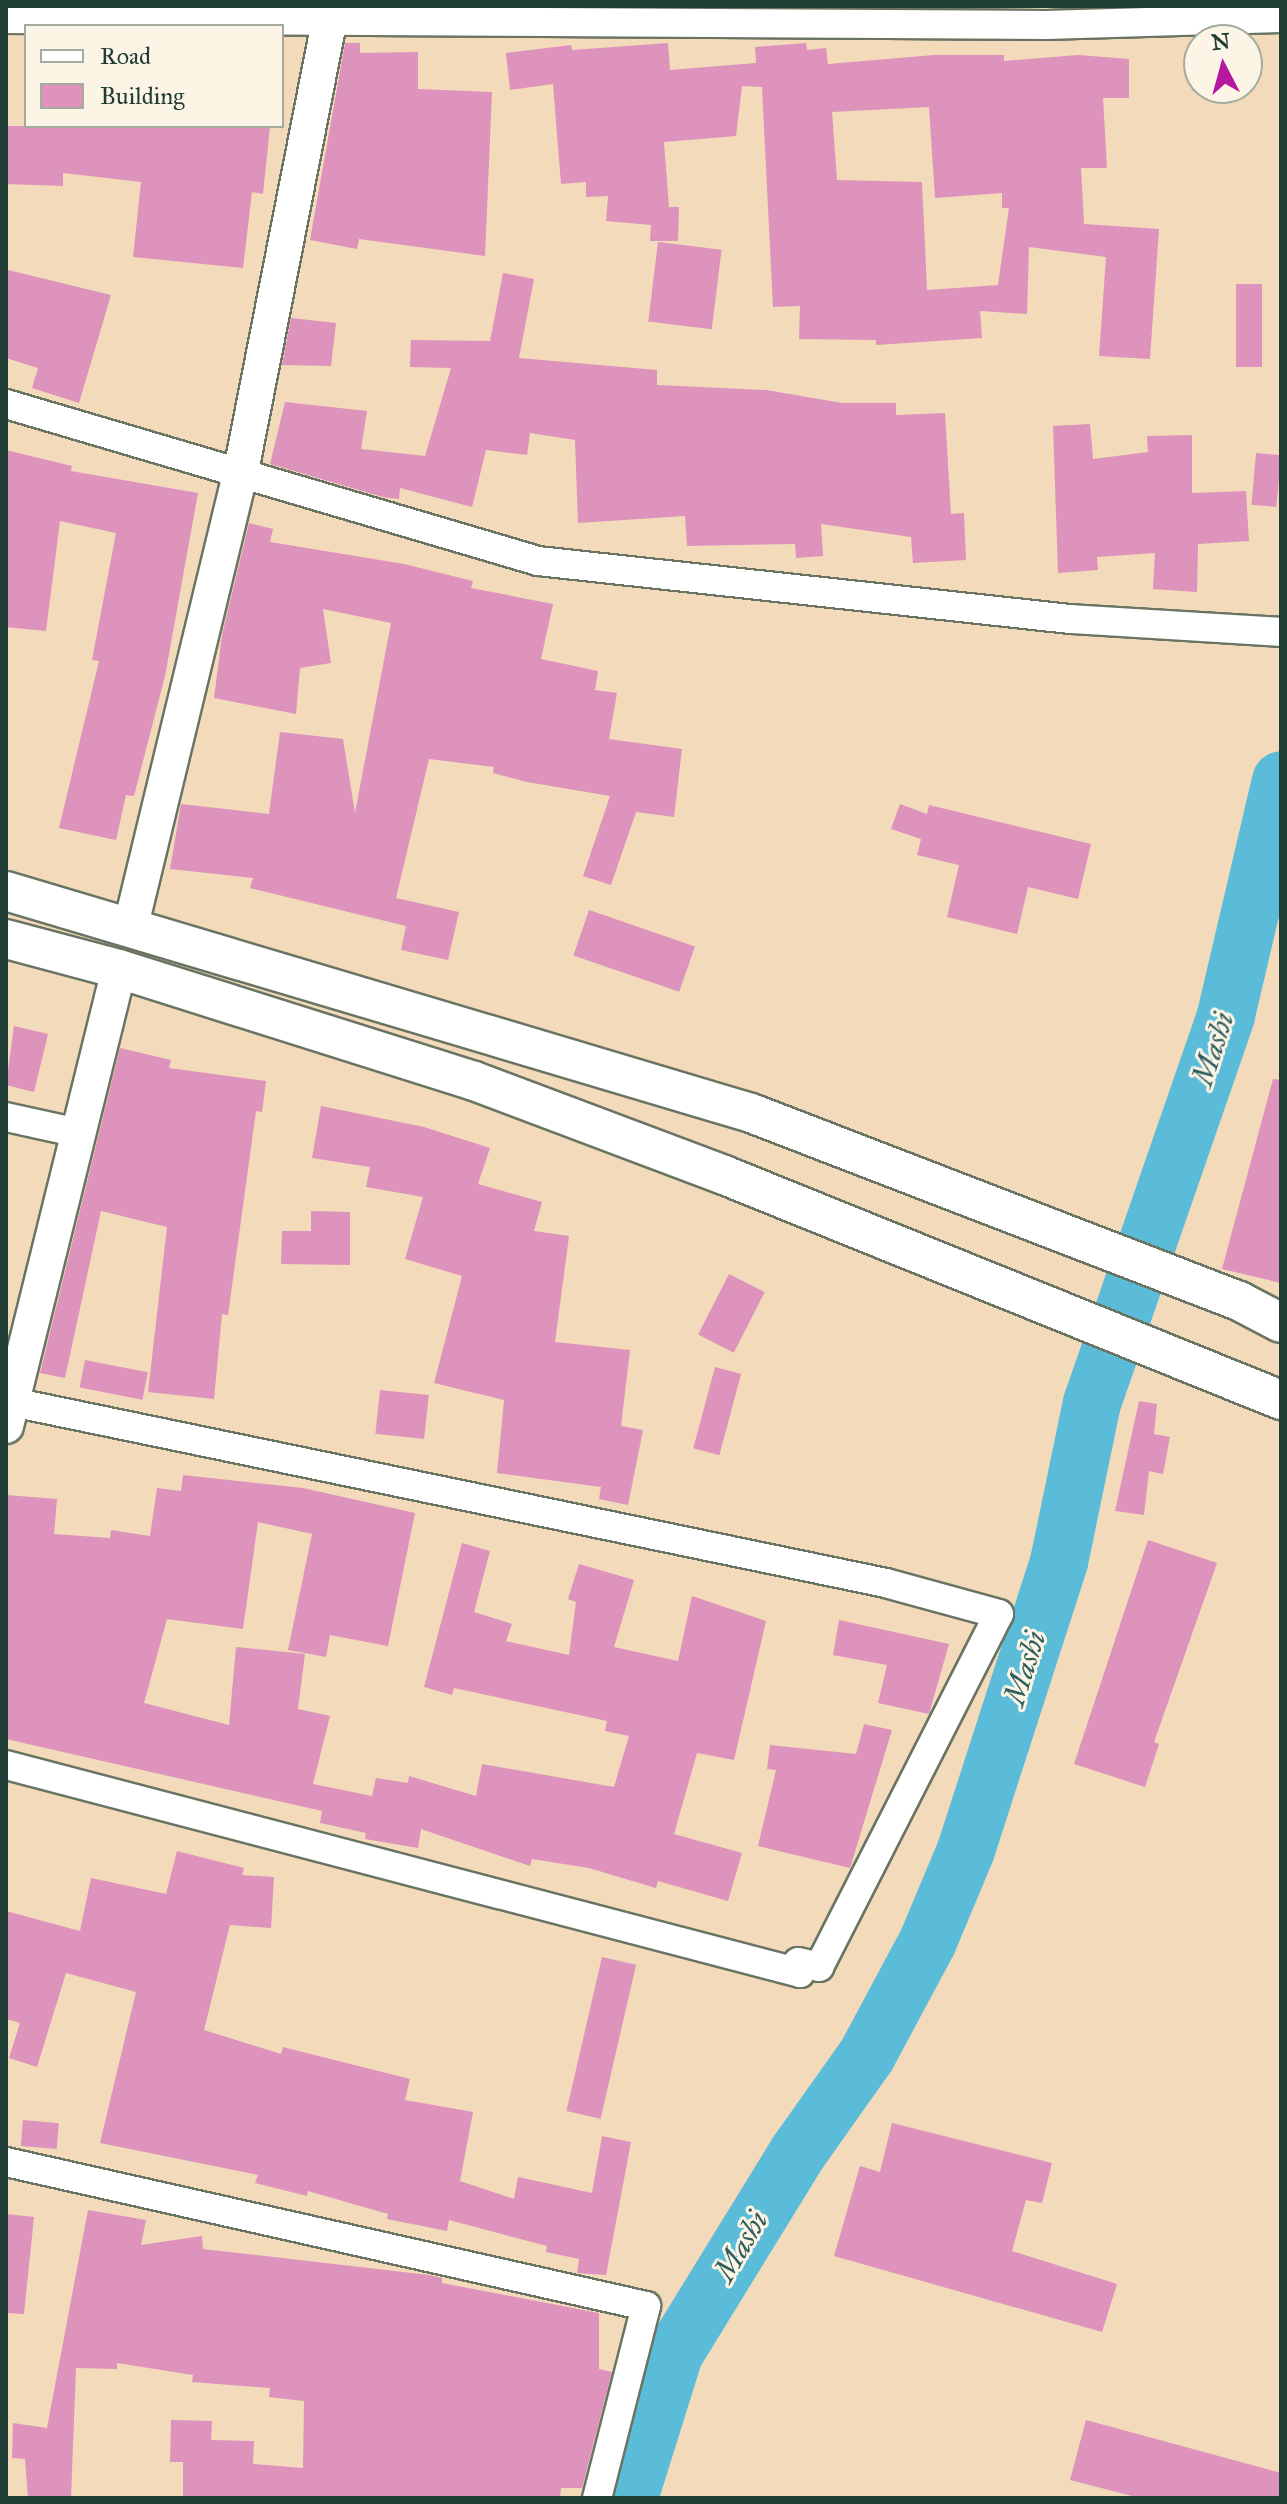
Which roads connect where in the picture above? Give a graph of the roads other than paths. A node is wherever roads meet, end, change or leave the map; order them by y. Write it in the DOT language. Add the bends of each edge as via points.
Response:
graph roads {
  1 [pos="331,15"];
  2 [pos="1281,18"];
  3 [pos="6,19"];
  4 [pos="6,404"];
  5 [pos="240,476"];
  6 [pos="1281,632"];
  7 [pos="6,891"];
  8 [pos="131,925"];
  9 [pos="6,939"];
  10 [pos="119,969"];
  11 [pos="6,1117"];
  12 [pos="79,1133"];
  13 [pos="1281,1323"];
  14 [pos="1281,1400"];
  15 [pos="9,1414"];
  16 [pos="6,1765"];
  17 [pos="6,2162"];
  18 [pos="597,2498"];
  1 -- 2 [label="street" via="1046,25"];
  1 -- 3 [label="street"];
  1 -- 5 [label="street"];
  4 -- 5 [label="street"];
  5 -- 6 [label="street" via="538,561 1070,619"];
  5 -- 8 [label="street"];
  7 -- 8 [label="main road"];
  8 -- 13 [label="main road" via="751,1113 1239,1301"];
  9 -- 10 [label="main road"];
  10 -- 12 [label="street"];
  10 -- 14 [label="main road" via="474,1081 724,1175"];
  11 -- 12 [label="street"];
  12 -- 15 [label="street"];
  15 -- 16 [label="street" via="886,1583 999,1614 819,1967 798,1962 800,1973"];
  17 -- 18 [label="street" via="646,2306"];
}
